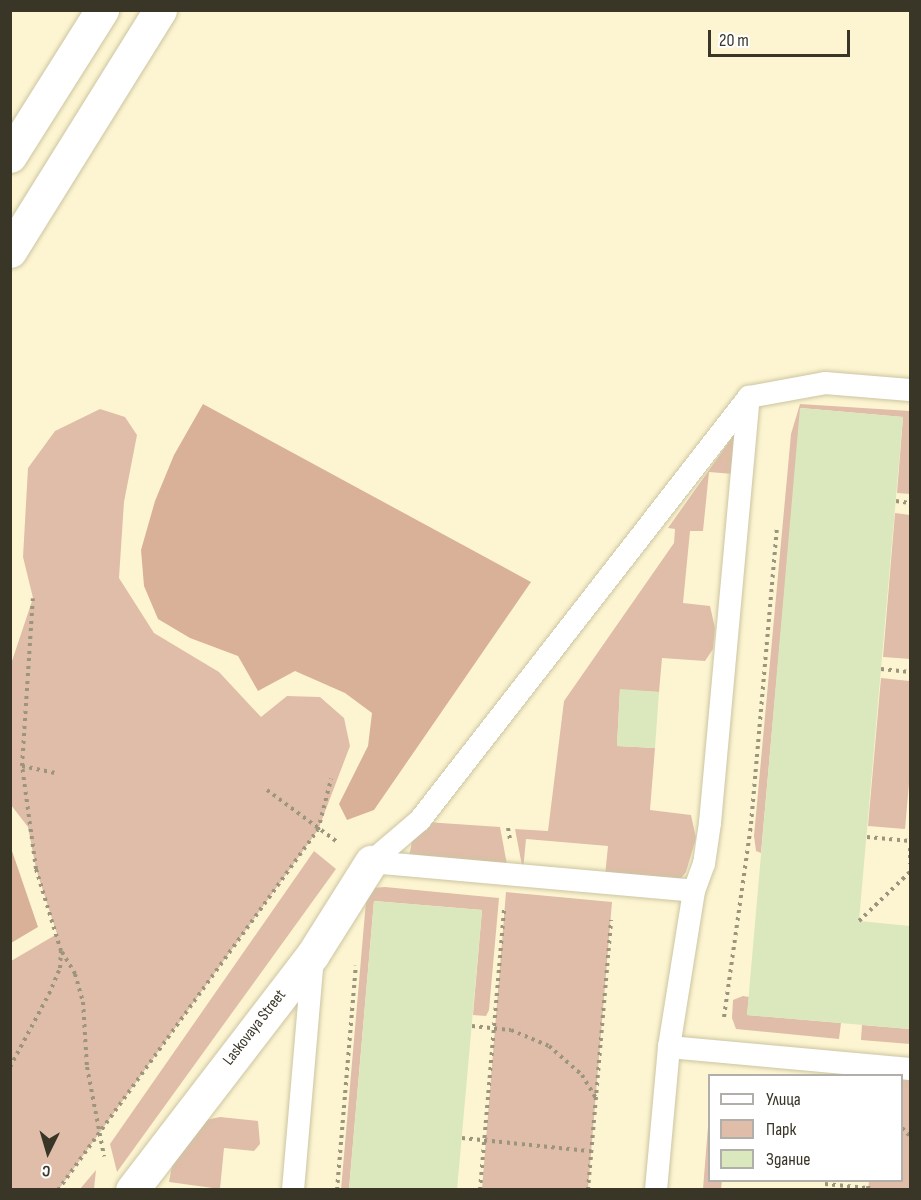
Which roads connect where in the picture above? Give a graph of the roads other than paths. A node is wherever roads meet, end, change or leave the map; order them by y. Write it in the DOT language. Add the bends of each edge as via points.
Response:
graph roads {
  1 [pos="102,10"];
  2 [pos="160,10"];
  3 [pos="10,156"];
  4 [pos="10,250"];
  5 [pos="910,390"];
  6 [pos="749,397"];
  7 [pos="371,862"];
  8 [pos="694,891"];
  9 [pos="313,954"];
  10 [pos="669,1047"];
  11 [pos="910,1069"];
  12 [pos="132,1190"];
  13 [pos="293,1190"];
  14 [pos="656,1190"];
  1 -- 3 [label="main road"];
  2 -- 4 [label="main road"];
  5 -- 6 [label="lane" via="825,383"];
  6 -- 7 [label="lane" via="420,820"];
  6 -- 8 [label="lane" via="710,824 704,864"];
  7 -- 8 [label="lane"];
  7 -- 9 [label="main road, Laskovaya Street"];
  8 -- 10 [label="lane"];
  9 -- 12 [label="main road, Laskovaya Street"];
  9 -- 13 [label="lane"];
  10 -- 11 [label="lane"];
  10 -- 14 [label="lane"];
}
